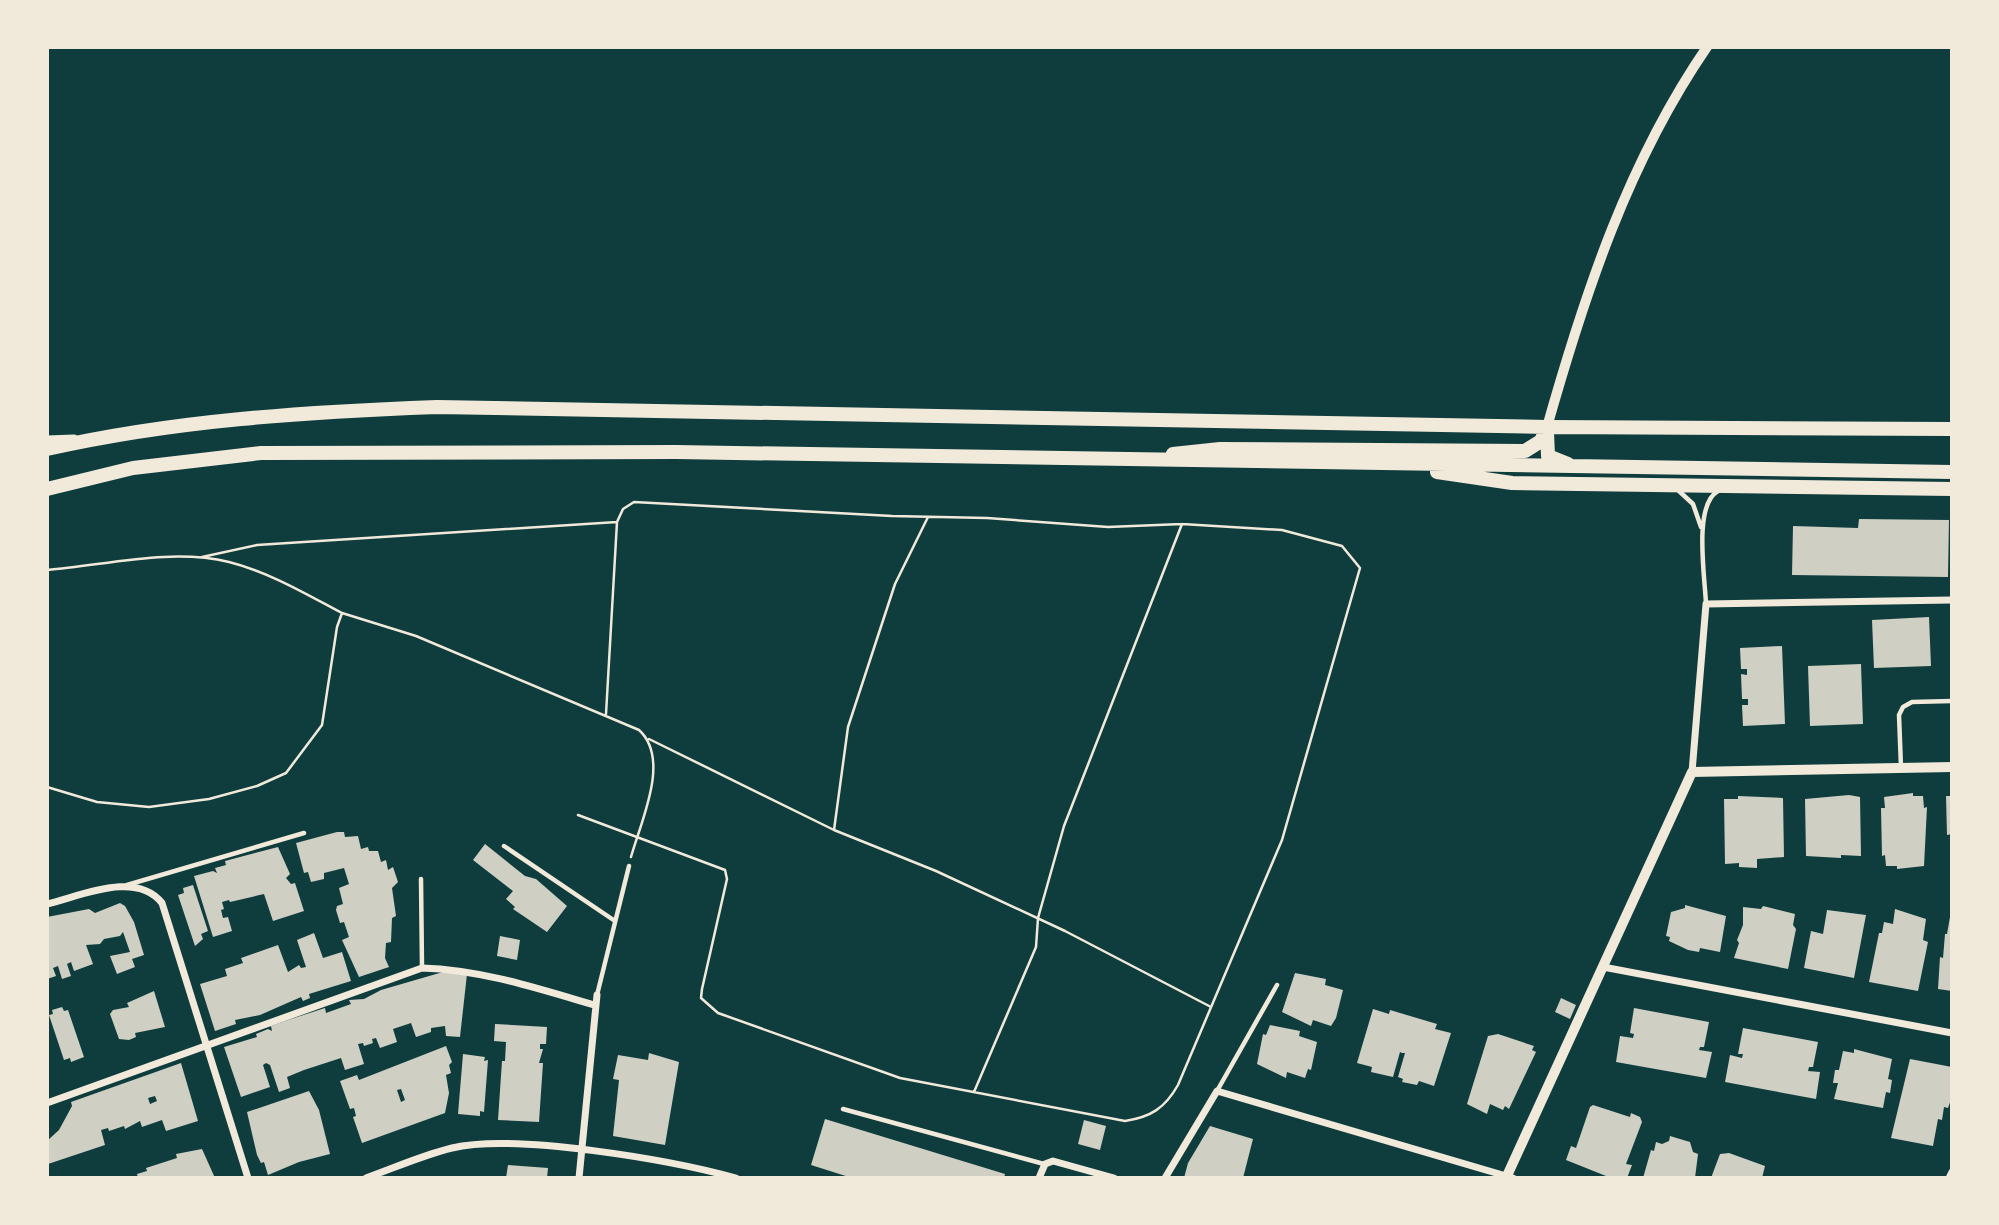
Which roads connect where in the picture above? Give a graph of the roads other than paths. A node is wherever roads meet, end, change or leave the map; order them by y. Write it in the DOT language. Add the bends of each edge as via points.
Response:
graph roads {
  1 [pos="1707,47"];
  2 [pos="1547,427"];
  3 [pos="1952,429"];
  4 [pos="113,434"];
  5 [pos="47,439"];
  6 [pos="47,449"];
  7 [pos="1144,460"];
  8 [pos="1408,465"];
  9 [pos="1581,467"];
  10 [pos="1952,472"];
  11 [pos="1669,487"];
  12 [pos="1739,488"];
  13 [pos="47,489"];
  14 [pos="1952,489"];
  15 [pos="1703,533"];
  16 [pos="1952,600"];
  17 [pos="1706,604"];
  18 [pos="1952,701"];
  19 [pos="1952,767"];
  20 [pos="1900,768"];
  21 [pos="1692,772"];
  22 [pos="304,833"];
  23 [pos="504,846"];
  24 [pos="629,866"];
  25 [pos="421,880"];
  26 [pos="126,886"];
  27 [pos="47,904"];
  28 [pos="615,921"];
  29 [pos="1603,967"];
  30 [pos="422,968"];
  31 [pos="1277,985"];
  32 [pos="597,995"];
  33 [pos="594,1005"];
  34 [pos="1952,1033"];
  35 [pos="208,1045"];
  36 [pos="1217,1091"];
  37 [pos="47,1103"];
  38 [pos="843,1109"];
  39 [pos="580,1150"];
  40 [pos="1045,1164"];
  41 [pos="1952,1172"];
  42 [pos="1509,1177"];
  43 [pos="248,1178"];
  44 [pos="366,1178"];
  45 [pos="579,1178"];
  46 [pos="736,1178"];
  47 [pos="1039,1178"];
  48 [pos="1114,1178"];
  49 [pos="1165,1178"];
  50 [pos="1949,1178"];
  1 -- 2 [label="street" via="1674,96 1624,197 1575,329"];
  2 -- 3 [label="highway"];
  2 -- 4 [label="highway" via="437,407 301,412"];
  2 -- 7 [label="highway" via="1541,442 1525,451 1220,449"];
  2 -- 9 [label="highway" via="1548,456"];
  4 -- 5 [label="street"];
  4 -- 6 [label="highway"];
  7 -- 8 [label="highway"];
  7 -- 13 [label="highway" via="676,452 261,453 134,468"];
  8 -- 9 [label="highway"];
  8 -- 11 [label="highway" via="1499,482"];
  9 -- 10 [label="highway"];
  11 -- 12 [label="highway"];
  11 -- 15 [label="lane" via="1693,504"];
  12 -- 14 [label="highway"];
  12 -- 15 [label="lane" via="1709,497 1703,511"];
  15 -- 17 [label="lane"];
  16 -- 17 [label="street"];
  17 -- 21 [label="street"];
  18 -- 20 [label="lane" via="1912,702 1903,707 1899,715"];
  19 -- 20 [label="street"];
  20 -- 21 [label="street"];
  21 -- 29 [label="street"];
  22 -- 26 [label="lane"];
  23 -- 28 [label="lane"];
  24 -- 28 [label="lane"];
  25 -- 30 [label="lane"];
  26 -- 27 [label="street"];
  26 -- 35 [label="street" via="145,889 162,903"];
  28 -- 32 [label="lane"];
  29 -- 34 [label="street"];
  29 -- 42 [label="street"];
  30 -- 33 [label="street" via="505,978"];
  30 -- 35 [label="street"];
  31 -- 36 [label="lane"];
  32 -- 33 [label="street"];
  33 -- 39 [label="street"];
  35 -- 37 [label="street"];
  35 -- 43 [label="street"];
  36 -- 42 [label="street"];
  36 -- 49 [label="street"];
  38 -- 40 [label="lane"];
  39 -- 44 [label="street" via="487,1144 452,1148"];
  39 -- 45 [label="street"];
  39 -- 46 [label="street"];
  40 -- 47 [label="street"];
  40 -- 48 [label="street" via="1053,1161"];
  41 -- 50 [label="street"];
}
